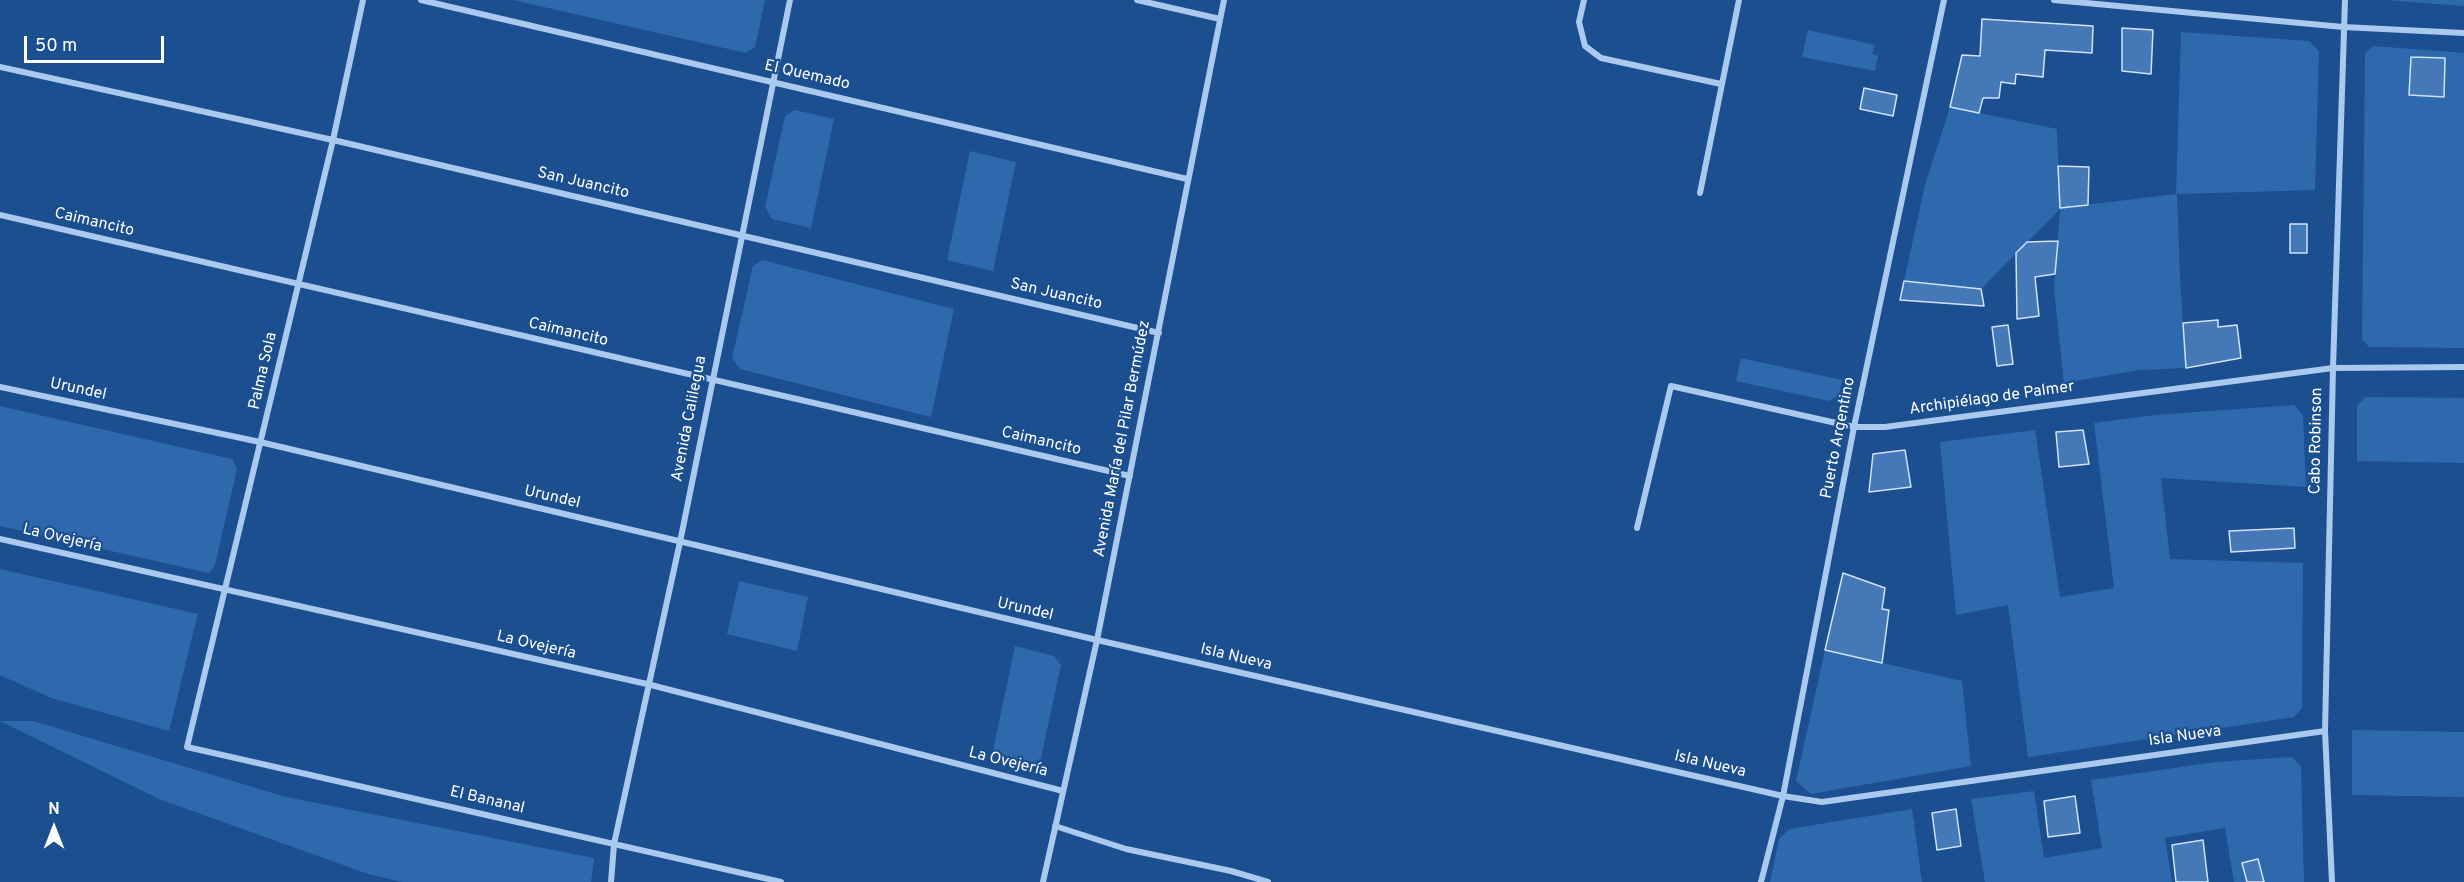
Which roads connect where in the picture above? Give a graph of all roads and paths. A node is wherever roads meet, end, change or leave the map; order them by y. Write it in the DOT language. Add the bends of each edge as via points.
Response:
graph roads {
  1 [pos="363,0"];
  2 [pos="421,0"];
  3 [pos="790,0"];
  4 [pos="1137,0"];
  5 [pos="1224,0"];
  6 [pos="1584,0"];
  7 [pos="1739,0"];
  8 [pos="1944,0"];
  9 [pos="2054,0"];
  10 [pos="2345,0"];
  11 [pos="1220,20"];
  12 [pos="2343,27"];
  13 [pos="2464,33"];
  14 [pos="0,67"];
  15 [pos="773,82"];
  16 [pos="1721,84"];
  17 [pos="333,140"];
  18 [pos="1187,179"];
  19 [pos="1700,193"];
  20 [pos="0,215"];
  21 [pos="742,235"];
  22 [pos="298,284"];
  23 [pos="1159,333"];
  24 [pos="2464,367"];
  25 [pos="2332,368"];
  26 [pos="711,380"];
  27 [pos="0,387"];
  28 [pos="1854,427"];
  29 [pos="261,442"];
  30 [pos="1130,476"];
  31 [pos="1637,528"];
  32 [pos="0,539"];
  33 [pos="680,542"];
  34 [pos="225,590"];
  35 [pos="1097,640"];
  36 [pos="647,684"];
  37 [pos="2325,732"];
  38 [pos="187,747"];
  39 [pos="1063,791"];
  40 [pos="1784,796"];
  41 [pos="1055,826"];
  42 [pos="614,844"];
  43 [pos="611,882"];
  44 [pos="781,882"];
  45 [pos="1043,882"];
  46 [pos="1268,882"];
  47 [pos="1761,882"];
  48 [pos="2332,882"];
  1 -- 17 [label="street, Palma Sola"];
  2 -- 15 [label="street, El Quemado"];
  3 -- 15 [label="street, Avenida Calilegua"];
  4 -- 11 [label="street"];
  5 -- 11 [label="street, Avenida María del Pilar Bermúdez"];
  6 -- 16 [label="street" via="1579,22 1585,46 1601,58"];
  7 -- 16 [label="street"];
  8 -- 28 [label="street, Puerto Argentino"];
  9 -- 12 [label="street"];
  10 -- 12 [label="street, Cabo Robinson"];
  11 -- 18 [label="street, Avenida María del Pilar Bermúdez"];
  12 -- 13 [label="street"];
  12 -- 25 [label="street, Cabo Robinson"];
  14 -- 17 [label="street, San Juancito"];
  15 -- 18 [label="street, El Quemado"];
  15 -- 21 [label="street, Avenida Calilegua"];
  16 -- 19 [label="street"];
  17 -- 21 [label="street, San Juancito"];
  17 -- 22 [label="street, Palma Sola"];
  18 -- 23 [label="street, Avenida María del Pilar Bermúdez"];
  20 -- 22 [label="street, Caimancito"];
  21 -- 23 [label="street, San Juancito"];
  21 -- 26 [label="street, Avenida Calilegua"];
  22 -- 26 [label="street, Caimancito"];
  22 -- 29 [label="street, Palma Sola"];
  23 -- 30 [label="street, Avenida María del Pilar Bermúdez"];
  24 -- 25 [label="street, Archipiélago de Palmer"];
  25 -- 28 [label="street, Archipiélago de Palmer" via="1885,427"];
  25 -- 37 [label="street, Cabo Robinson"];
  26 -- 30 [label="street, Caimancito"];
  26 -- 33 [label="street, Avenida Calilegua"];
  27 -- 29 [label="street, Urundel"];
  28 -- 31 [label="street, Archipiélago de Palmer" via="1671,386"];
  28 -- 40 [label="street, Puerto Argentino"];
  29 -- 33 [label="street, Urundel"];
  29 -- 34 [label="street, Palma Sola"];
  30 -- 35 [label="street, Avenida María del Pilar Bermúdez"];
  32 -- 34 [label="street, La Ovejería"];
  33 -- 35 [label="street, Urundel"];
  33 -- 36 [label="street, Avenida Calilegua"];
  34 -- 36 [label="street, La Ovejería"];
  34 -- 38 [label="street, Palma Sola"];
  35 -- 39 [label="street, Avenida María del Pilar Bermúdez"];
  35 -- 40 [label="street, Isla Nueva"];
  36 -- 39 [label="street, La Ovejería"];
  36 -- 42 [label="street, Avenida Calilegua"];
  37 -- 40 [label="street, Isla Nueva" via="1822,802"];
  37 -- 48 [label="street, Cabo Robinson"];
  38 -- 42 [label="street, El Bananal"];
  39 -- 41 [label="street, Avenida María del Pilar Bermúdez"];
  40 -- 47 [label="street, Puerto Argentino"];
  41 -- 45 [label="street, Avenida María del Pilar Bermúdez"];
  41 -- 46 [label="street" via="1126,849"];
  42 -- 43 [label="street, Avenida Calilegua"];
  42 -- 44 [label="street, El Bananal"];
}
